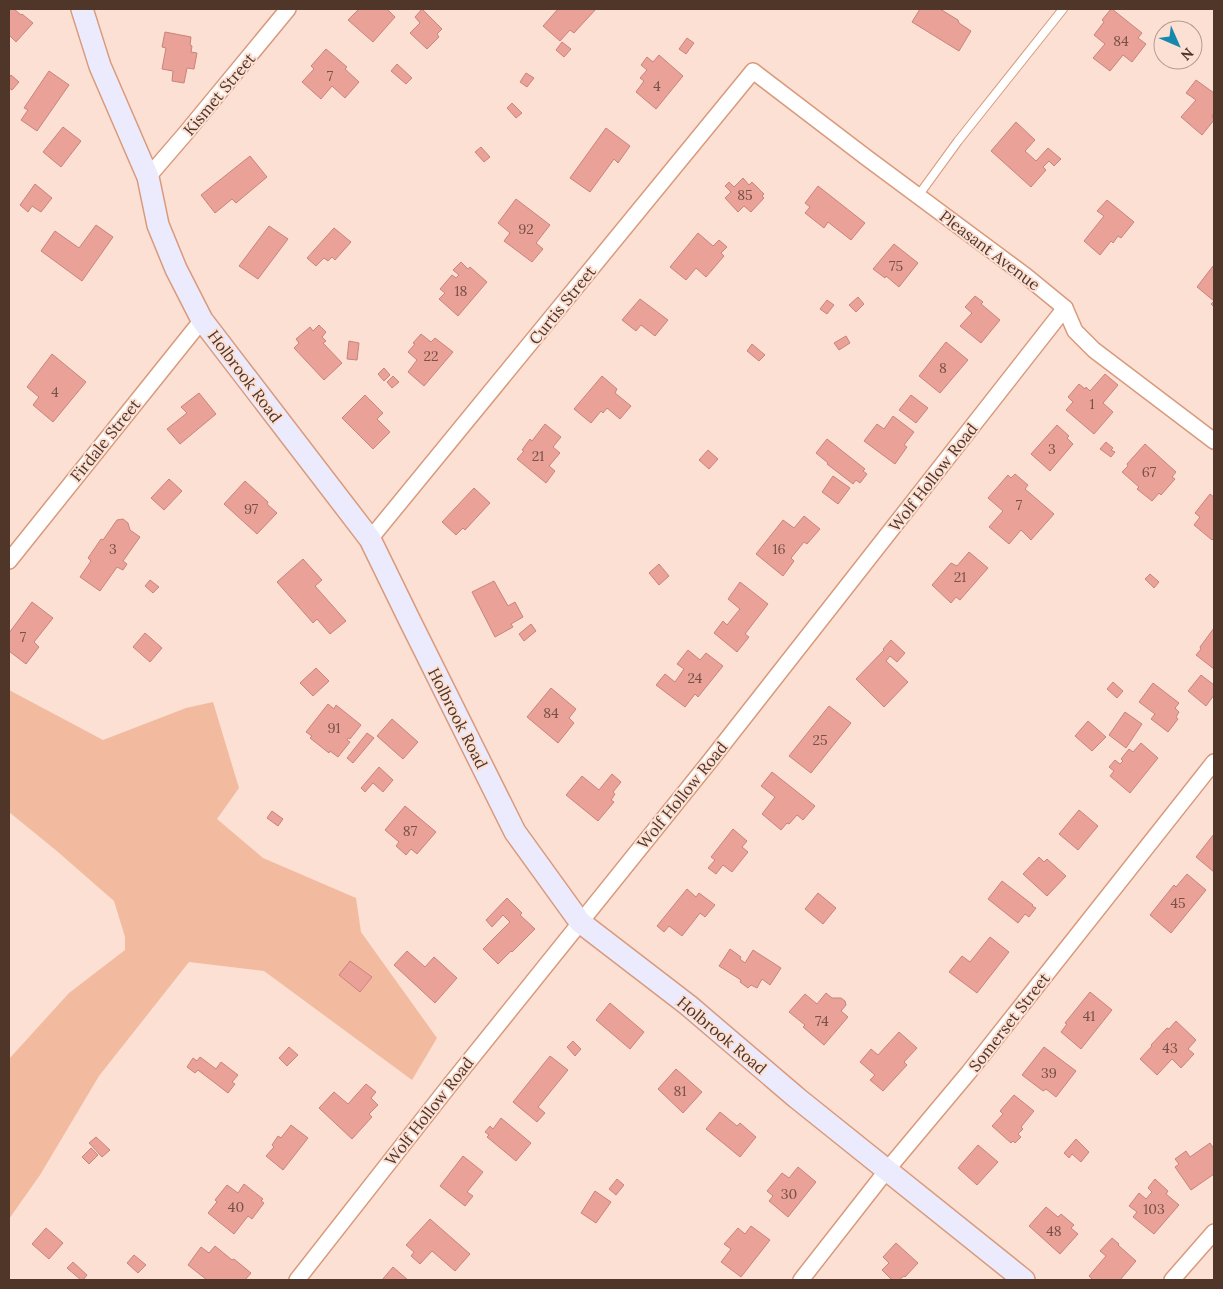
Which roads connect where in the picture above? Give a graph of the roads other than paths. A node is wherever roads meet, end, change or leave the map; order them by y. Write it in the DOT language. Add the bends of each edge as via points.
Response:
graph roads {
  1 [pos="82,9"];
  2 [pos="288,9"];
  3 [pos="1063,9"];
  4 [pos="753,71"];
  5 [pos="148,177"];
  6 [pos="918,196"];
  7 [pos="1065,308"];
  8 [pos="202,320"];
  9 [pos="1214,441"];
  10 [pos="370,539"];
  11 [pos="9,561"];
  12 [pos="1214,762"];
  13 [pos="580,922"];
  14 [pos="887,1170"];
  15 [pos="1214,1232"];
  16 [pos="297,1280"];
  17 [pos="801,1280"];
  18 [pos="1024,1280"];
  19 [pos="1172,1280"];
  1 -- 5 [label="street, Holbrook Road" via="100,66"];
  2 -- 5 [label="street, Kismet Street"];
  3 -- 6 [label="lane"];
  4 -- 6 [label="street, Pleasant Avenue"];
  4 -- 10 [label="street, Curtis Street"];
  5 -- 8 [label="street, Holbrook Road" via="158,225"];
  6 -- 7 [label="street, Pleasant Avenue"];
  7 -- 9 [label="street, Pleasant Avenue" via="1075,331 1094,350"];
  7 -- 13 [label="street, Wolf Hollow Road"];
  8 -- 10 [label="street, Holbrook Road"];
  8 -- 11 [label="street, Firdale Street"];
  10 -- 13 [label="street, Holbrook Road" via="515,832"];
  12 -- 14 [label="street, Somerset Street" via="969,1072"];
  13 -- 14 [label="street, Holbrook Road" via="688,1005"];
  13 -- 16 [label="street, Wolf Hollow Road"];
  14 -- 17 [label="street, Somerset Street"];
  14 -- 18 [label="street, Holbrook Road"];
  15 -- 19 [label="street"];
}
